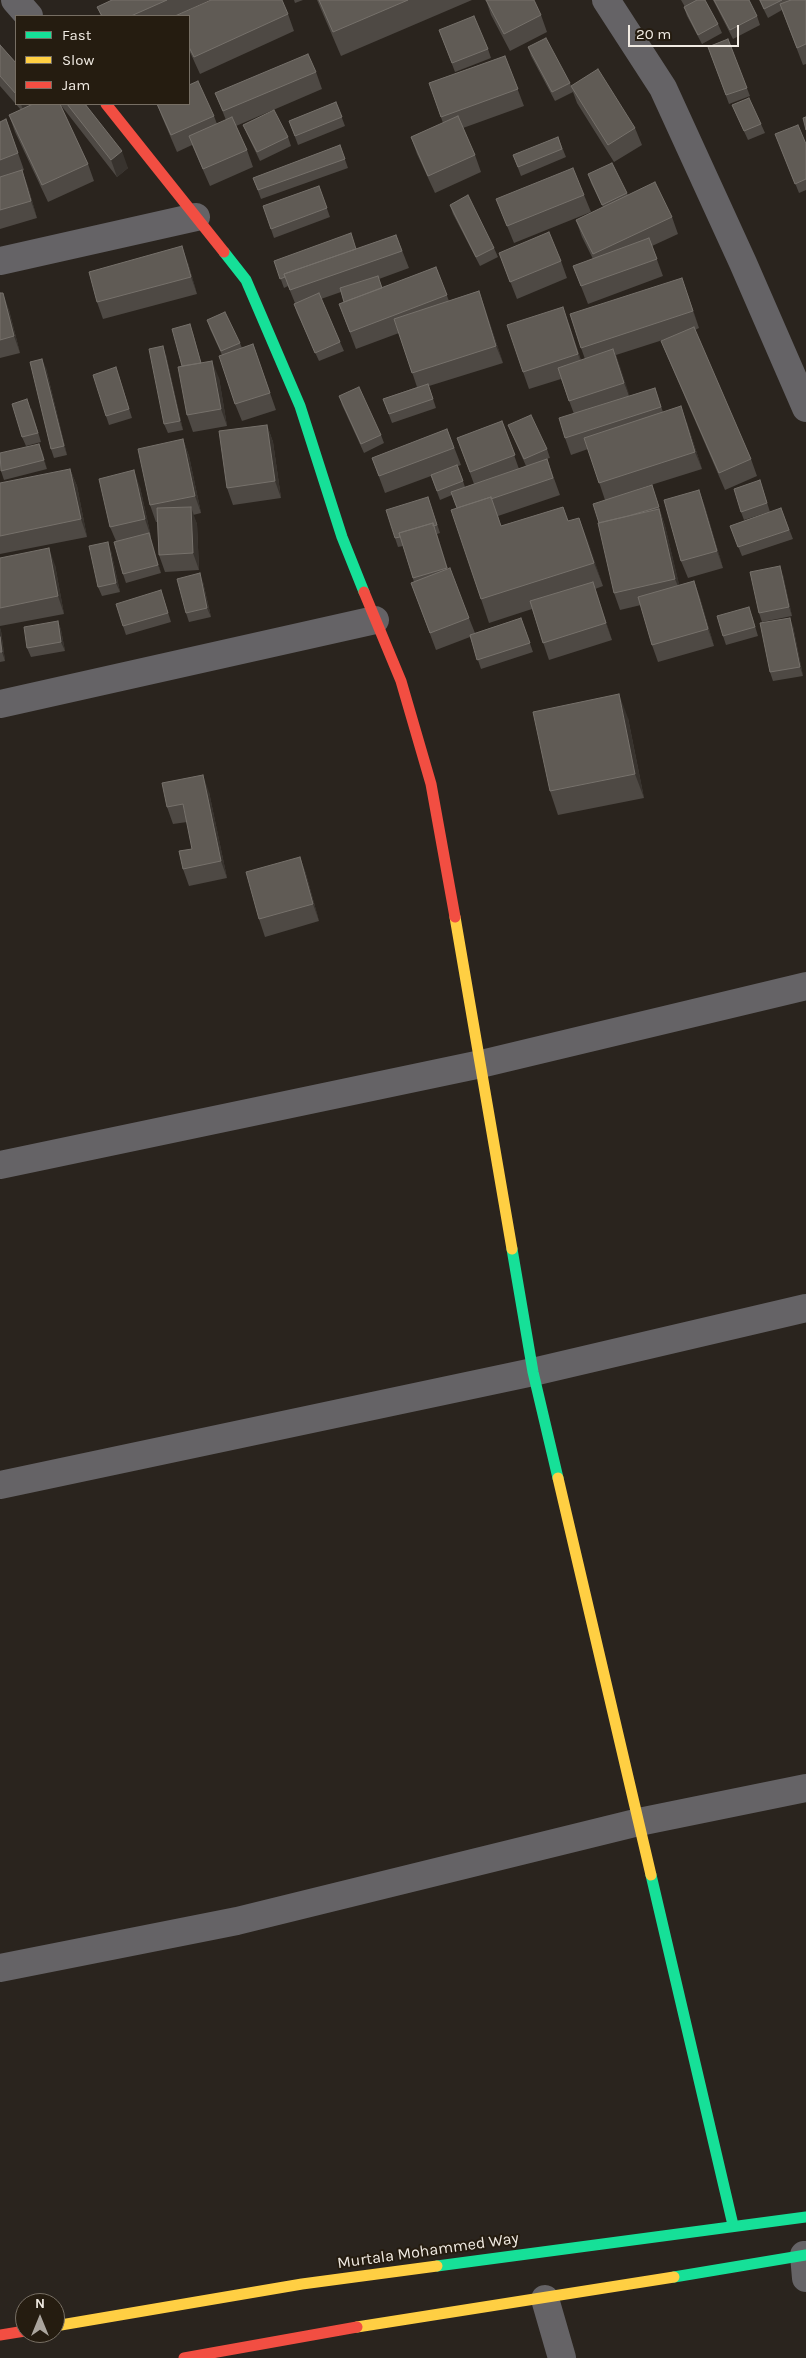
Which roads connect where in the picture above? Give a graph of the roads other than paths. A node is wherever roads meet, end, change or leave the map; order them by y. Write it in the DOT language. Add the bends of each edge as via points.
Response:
graph roads {
  1 [pos="15,0"];
  2 [pos="606,0"];
  3 [pos="28,15"];
  4 [pos="107,105"];
  5 [pos="196,217"];
  6 [pos="0,261"];
  7 [pos="806,408"];
  8 [pos="375,620"];
  9 [pos="0,704"];
  10 [pos="806,986"];
  11 [pos="481,1064"];
  12 [pos="0,1165"];
  13 [pos="806,1308"];
  14 [pos="533,1372"];
  15 [pos="0,1485"];
  16 [pos="806,1788"];
  17 [pos="639,1822"];
  18 [pos="0,1968"];
  19 [pos="806,2217"];
  20 [pos="732,2225"];
  21 [pos="805,2262"];
  22 [pos="545,2299"];
  23 [pos="65,2324"];
  24 [pos="15,2333"];
  25 [pos="0,2336"];
  26 [pos="184,2358"];
  27 [pos="562,2358"];
  1 -- 3 [label="street"];
  2 -- 7 [label="street" via="663,88"];
  4 -- 5 [label="street"];
  5 -- 6 [label="street"];
  5 -- 8 [label="street" via="246,280 300,406 342,536"];
  8 -- 9 [label="street"];
  8 -- 11 [label="street" via="401,681 431,784"];
  10 -- 11 [label="street"];
  11 -- 12 [label="street"];
  11 -- 14 [label="street"];
  13 -- 14 [label="street"];
  14 -- 15 [label="street"];
  14 -- 17 [label="street"];
  16 -- 17 [label="street"];
  17 -- 18 [label="street" via="238,1921"];
  17 -- 20 [label="street"];
  19 -- 20 [label="street, Murtala Mohammed Way"];
  20 -- 23 [label="street, Murtala Mohammed Way" via="302,2284"];
  21 -- 22 [label="street"];
  22 -- 26 [label="street" via="332,2331"];
  22 -- 27 [label="street"];
  24 -- 25 [label="street"];
}
